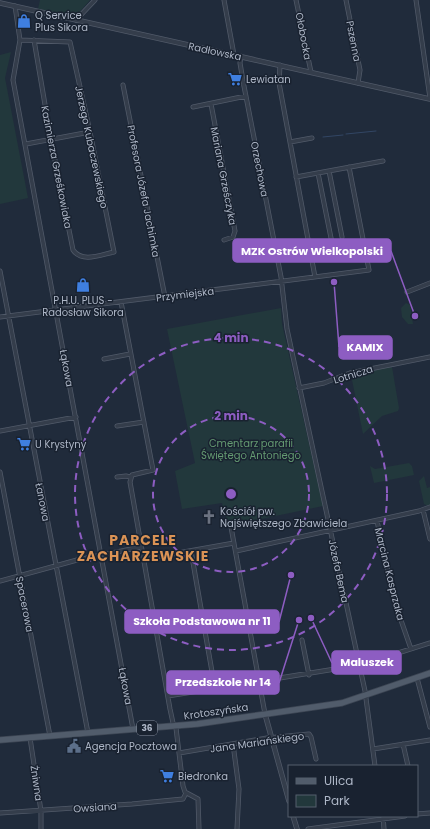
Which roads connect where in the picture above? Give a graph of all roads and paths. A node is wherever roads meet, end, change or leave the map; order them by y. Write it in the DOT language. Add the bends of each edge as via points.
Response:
graph roads {
  1 [pos="95,0"];
  2 [pos="224,0"];
  3 [pos="296,0"];
  4 [pos="346,0"];
  5 [pos="416,0"];
  6 [pos="0,3"];
  7 [pos="15,6"];
  8 [pos="76,20"];
  9 [pos="20,40"];
  10 [pos="34,40"];
  11 [pos="234,55"];
  12 [pos="241,56"];
  13 [pos="280,65"];
  14 [pos="310,72"];
  15 [pos="358,83"];
  16 [pos="123,85"];
  17 [pos="246,96"];
  18 [pos="430,99"];
  19 [pos="211,104"];
  20 [pos="193,107"];
  21 [pos="90,132"];
  22 [pos="312,138"];
  23 [pos="51,140"];
  24 [pos="290,142"];
  25 [pos="26,144"];
  26 [pos="383,162"];
  27 [pos="349,167"];
  28 [pos="329,171"];
  29 [pos="318,173"];
  30 [pos="296,178"];
  31 [pos="342,237"];
  32 [pos="224,240"];
  33 [pos="114,252"];
  34 [pos="334,253"];
  35 [pos="0,271"];
  36 [pos="315,277"];
  37 [pos="281,282"];
  38 [pos="430,283"];
  39 [pos="407,292"];
  40 [pos="165,297"];
  41 [pos="121,302"];
  42 [pos="57,310"];
  43 [pos="8,316"];
  44 [pos="0,317"];
  45 [pos="130,354"];
  46 [pos="430,357"];
  47 [pos="104,358"];
  48 [pos="300,388"];
  49 [pos="76,417"];
  50 [pos="144,422"];
  51 [pos="28,426"];
  52 [pos="118,426"];
  53 [pos="0,430"];
  54 [pos="0,472"];
  55 [pos="117,477"];
  56 [pos="130,477"];
  57 [pos="430,507"];
  58 [pos="423,510"];
  59 [pos="377,521"];
  60 [pos="231,526"];
  61 [pos="331,531"];
  62 [pos="430,539"];
  63 [pos="234,543"];
  64 [pos="141,547"];
  65 [pos="191,551"];
  66 [pos="236,551"];
  67 [pos="102,555"];
  68 [pos="144,559"];
  69 [pos="55,566"];
  70 [pos="19,577"];
  71 [pos="0,580"];
  72 [pos="302,640"];
  73 [pos="430,643"];
  74 [pos="411,649"];
  75 [pos="360,665"];
  76 [pos="430,673"];
  77 [pos="309,675"];
  78 [pos="417,678"];
  79 [pos="259,682"];
  80 [pos="215,689"];
  81 [pos="168,696"];
  82 [pos="366,696"];
  83 [pos="265,714"];
  84 [pos="175,726"];
  85 [pos="430,726"];
  86 [pos="133,729"];
  87 [pos="88,733"];
  88 [pos="50,736"];
  89 [pos="30,738"];
  90 [pos="272,739"];
  91 [pos="0,740"];
  92 [pos="430,740"];
  93 [pos="233,744"];
  94 [pos="403,744"];
  95 [pos="373,749"];
  96 [pos="179,753"];
  97 [pos="316,760"];
  98 [pos="375,765"];
  99 [pos="408,765"];
  100 [pos="186,792"];
  101 [pos="288,797"];
  102 [pos="41,811"];
  103 [pos="430,812"];
  104 [pos="0,813"];
  105 [pos="418,814"];
  106 [pos="293,817"];
  107 [pos="394,817"];
  108 [pos="383,818"];
  109 [pos="41,829"];
  110 [pos="199,829"];
  111 [pos="237,829"];
  112 [pos="297,829"];
  113 [pos="308,829"];
  114 [pos="384,829"];
  1 -- 8 [label="street"];
  2 -- 11 [label="street"];
  3 -- 14 [label="street, Ołobocka"];
  4 -- 15 [label="street, Pszenna" via="360,70"];
  5 -- 18 [label="street"];
  6 -- 7 [label="street, Radłowska"];
  7 -- 8 [label="street, Radłowska"];
  7 -- 9 [label="street, Łąkowa"];
  8 -- 11 [label="street, Radłowska"];
  9 -- 10 [label="street"];
  9 -- 25 [label="street, Łąkowa" via="14,80"];
  10 -- 21 [label="street, Jerzego Kubaczewskiego" via="70,42"];
  10 -- 23 [label="street, Kazimierza Grześkowiaka"];
  11 -- 12 [label="street, Radłowska"];
  12 -- 13 [label="street, Radłowska"];
  12 -- 17 [label="street, Orzechowa" via="240,65"];
  13 -- 14 [label="street, Radłowska"];
  13 -- 24 [label="street" via="280,83"];
  14 -- 15 [label="street, Radłowska"];
  15 -- 18 [label="street, Radłowska"];
  16 -- 40 [label="street, Profesora Józefa Jachimka"];
  17 -- 19 [label="street"];
  17 -- 37 [label="street, Orzechowa"];
  19 -- 20 [label="street"];
  19 -- 32 [label="street, Mariana Grześczyka" via="235,231 233,237"];
  21 -- 23 [label="street"];
  21 -- 33 [label="street, Jerzego Kubaczewskiego"];
  22 -- 24 [label="street"];
  23 -- 25 [label="street"];
  23 -- 33 [label="street, Kazimierza Grześkowiaka" via="73,250 77,256 84,258"];
  24 -- 30 [label="street"];
  25 -- 42 [label="street, Łąkowa"];
  26 -- 27 [label="street"];
  27 -- 28 [label="street"];
  27 -- 36 [label="street, Przymiejska" via="369,270"];
  28 -- 29 [label="street"];
  28 -- 31 [label="street"];
  29 -- 30 [label="street"];
  29 -- 34 [label="street"];
  30 -- 36 [label="street"];
  35 -- 43 [label="street, Łanowa"];
  36 -- 37 [label="street, Przymiejska"];
  37 -- 40 [label="street, Przymiejska"];
  37 -- 48 [label="street, Józefa Bema" via="286,329"];
  38 -- 39 [label="street"];
  40 -- 41 [label="street, Przymiejska"];
  41 -- 42 [label="street, Przymiejska"];
  41 -- 45 [label="street"];
  42 -- 43 [label="street, Przymiejska"];
  42 -- 49 [label="street, Łąkowa"];
  43 -- 44 [label="street, Przymiejska"];
  43 -- 51 [label="street, Łanowa"];
  45 -- 47 [label="street"];
  45 -- 50 [label="street"];
  46 -- 48 [label="street, Lotnicza" via="356,372"];
  48 -- 61 [label="street, Józefa Bema"];
  49 -- 51 [label="street"];
  49 -- 67 [label="street, Łąkowa"];
  50 -- 52 [label="street"];
  50 -- 56 [label="street" via="152,470"];
  51 -- 53 [label="street"];
  51 -- 69 [label="street, Łanowa"];
  54 -- 70 [label="street, Spacerowa"];
  55 -- 56 [label="street"];
  56 -- 64 [label="street"];
  57 -- 58 [label="street"];
  58 -- 59 [label="street"];
  58 -- 62 [label="street"];
  59 -- 61 [label="street"];
  59 -- 74 [label="street, Marcina Kasprzaka" via="395,603"];
  60 -- 63 [label="street"];
  61 -- 66 [label="street"];
  61 -- 75 [label="street, Józefa Bema"];
  63 -- 65 [label="street"];
  63 -- 66 [label="street"];
  64 -- 67 [label="street"];
  64 -- 68 [label="street"];
  65 -- 68 [label="street"];
  65 -- 80 [label="street"];
  66 -- 79 [label="street"];
  67 -- 69 [label="street"];
  67 -- 86 [label="street, Łąkowa"];
  68 -- 81 [label="street"];
  69 -- 70 [label="street"];
  69 -- 87 [label="street, Łanowa"];
  70 -- 71 [label="street"];
  70 -- 88 [label="street, Spacerowa"];
  72 -- 77 [label="street"];
  73 -- 74 [label="street"];
  74 -- 75 [label="street"];
  75 -- 77 [label="street"];
  75 -- 82 [label="street, Józefa Bema"];
  76 -- 78 [label="main road, Krotoszyńska / 36"];
  77 -- 79 [label="street"];
  78 -- 82 [label="main road, Krotoszyńska / 36"];
  78 -- 85 [label="street"];
  79 -- 80 [label="street"];
  79 -- 83 [label="street"];
  80 -- 81 [label="street"];
  81 -- 84 [label="street"];
  82 -- 83 [label="main road, Krotoszyńska / 36" via="342,703"];
  82 -- 95 [label="street, Józefa Bema"];
  83 -- 84 [label="main road, Krotoszyńska / 36"];
  83 -- 90 [label="street"];
  84 -- 86 [label="main road, Krotoszyńska / 36"];
  84 -- 96 [label="street"];
  86 -- 87 [label="main road, Krotoszyńska / 36"];
  87 -- 88 [label="main road, Krotoszyńska / 36"];
  88 -- 89 [label="main road, Krotoszyńska / 36"];
  89 -- 91 [label="main road, Krotoszyńska / 36"];
  89 -- 102 [label="street, Żniwna"];
  90 -- 93 [label="street, Jana Mariańskiego"];
  90 -- 97 [label="street, Jana Mariańskiego" via="308,734"];
  90 -- 101 [label="street"];
  92 -- 94 [label="street"];
  93 -- 96 [label="street, Jana Mariańskiego"];
  93 -- 111 [label="street" via="239,789"];
  94 -- 95 [label="street"];
  94 -- 99 [label="street"];
  95 -- 98 [label="street, Józefa Bema"];
  96 -- 100 [label="street"];
  100 -- 102 [label="street, Owsiana" via="182,799"];
  100 -- 110 [label="street" via="196,796 198,800"];
  102 -- 104 [label="street, Owsiana"];
  102 -- 109 [label="street, Żniwna"];
  103 -- 105 [label="street"];
  106 -- 112 [label="street"];
  107 -- 108 [label="street"];
  108 -- 113 [label="street"];
  108 -- 114 [label="street"];
}
